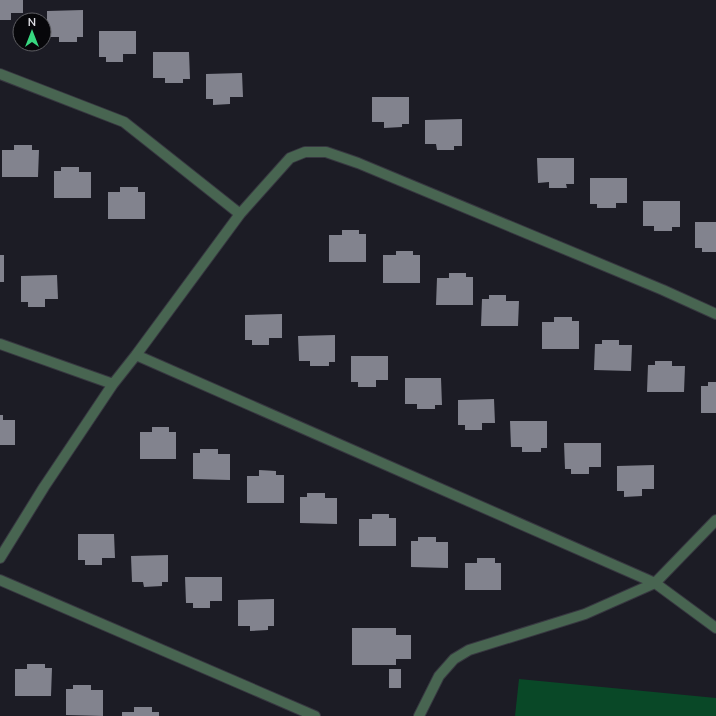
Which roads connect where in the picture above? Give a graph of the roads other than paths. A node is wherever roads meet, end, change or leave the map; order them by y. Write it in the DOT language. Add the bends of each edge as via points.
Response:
graph roads {
  1 [pos="0,74"];
  2 [pos="240,214"];
  3 [pos="716,314"];
  4 [pos="0,344"];
  5 [pos="136,355"];
  6 [pos="113,384"];
  7 [pos="716,520"];
  8 [pos="0,558"];
  9 [pos="0,580"];
  10 [pos="655,583"];
  11 [pos="716,628"];
  12 [pos="315,716"];
  13 [pos="418,716"];
  1 -- 2 [label="street" via="124,122"];
  2 -- 3 [label="street" via="290,158 305,152 326,152 366,166"];
  2 -- 5 [label="street"];
  4 -- 6 [label="street"];
  5 -- 6 [label="street"];
  5 -- 10 [label="street"];
  6 -- 8 [label="street"];
  7 -- 10 [label="street"];
  9 -- 12 [label="street"];
  10 -- 11 [label="street"];
  10 -- 13 [label="street" via="585,614 469,650 454,660 439,676"];
}
